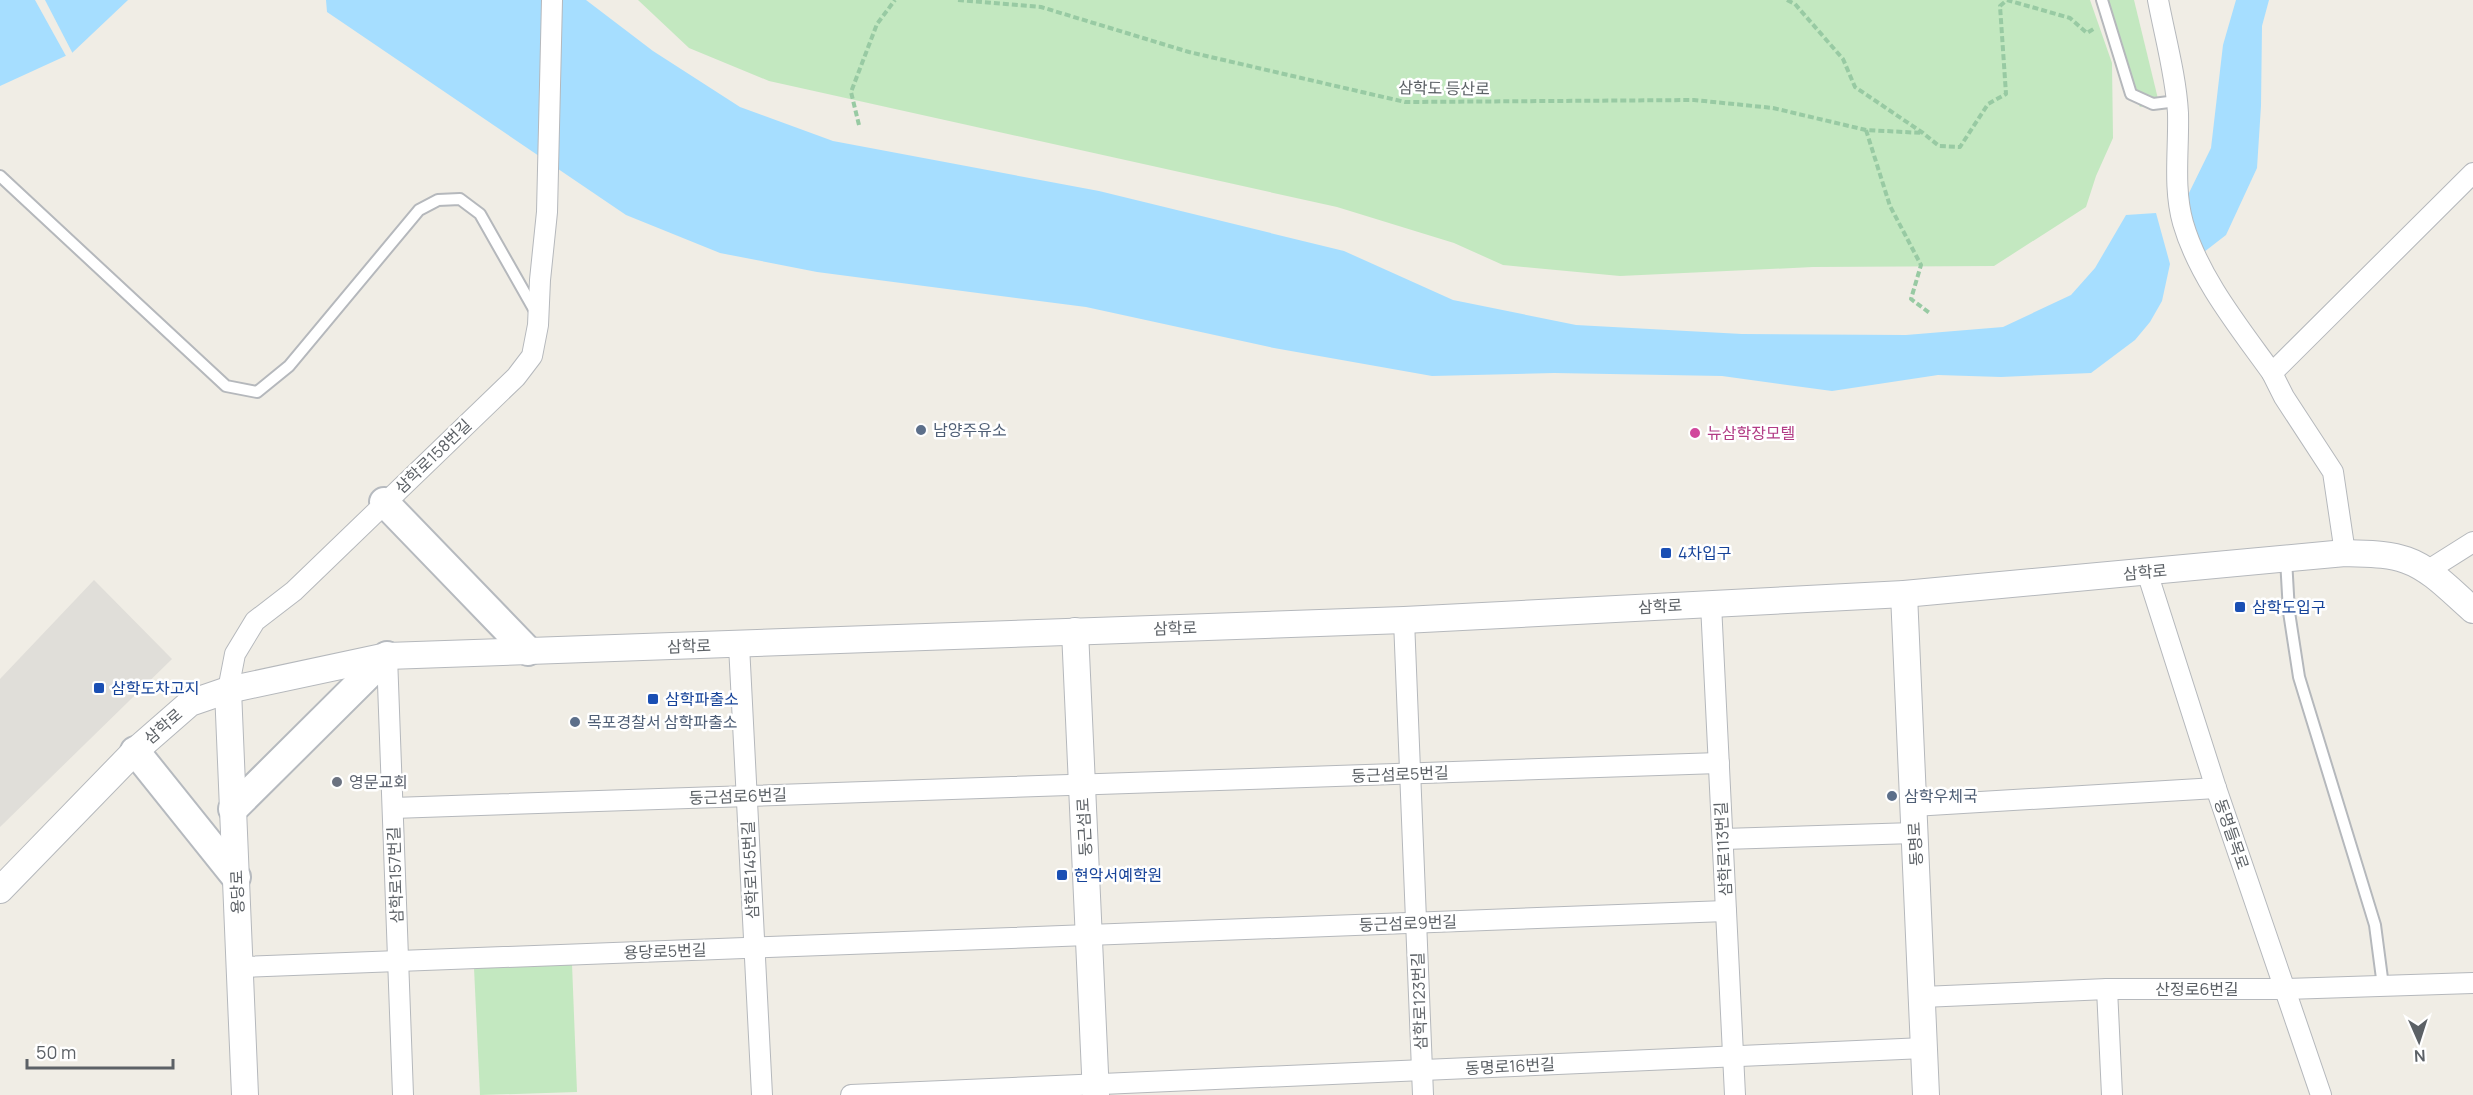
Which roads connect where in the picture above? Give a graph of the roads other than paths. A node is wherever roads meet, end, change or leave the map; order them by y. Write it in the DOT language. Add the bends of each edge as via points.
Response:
graph roads {
  1 [pos="552,0"];
  2 [pos="2102,0"];
  3 [pos="2158,0"];
  4 [pos="2177,101"];
  5 [pos="2473,173"];
  6 [pos="0,176"];
  7 [pos="538,317"];
  8 [pos="2272,373"];
  9 [pos="384,502"];
  10 [pos="2473,542"];
  11 [pos="2345,553"];
  12 [pos="2286,559"];
  13 [pos="2427,571"];
  14 [pos="2147,572"];
  15 [pos="1904,594"];
  16 [pos="1711,604"];
  17 [pos="2473,610"];
  18 [pos="1404,620"];
  19 [pos="1076,631"];
  20 [pos="739,645"];
  21 [pos="528,651"];
  22 [pos="387,656"];
  23 [pos="228,690"];
  24 [pos="135,751"];
  25 [pos="1719,762"];
  26 [pos="1410,773"];
  27 [pos="1082,784"];
  28 [pos="2216,788"];
  29 [pos="747,796"];
  30 [pos="1913,806"];
  31 [pos="393,808"];
  32 [pos="233,809"];
  33 [pos="1914,833"];
  34 [pos="1723,839"];
  35 [pos="236,877"];
  36 [pos="0,890"];
  37 [pos="1726,910"];
  38 [pos="1416,922"];
  39 [pos="1089,935"];
  40 [pos="754,948"];
  41 [pos="398,961"];
  42 [pos="240,968"];
  43 [pos="2473,983"];
  44 [pos="2384,986"];
  45 [pos="2107,989"];
  46 [pos="2285,989"];
  47 [pos="1922,997"];
  48 [pos="1924,1048"];
  49 [pos="1733,1057"];
  50 [pos="1422,1070"];
  51 [pos="1096,1090"];
  52 [pos="245,1095"];
  53 [pos="403,1095"];
  54 [pos="762,1095"];
  55 [pos="850,1095"];
  56 [pos="1423,1095"];
  57 [pos="1735,1095"];
  58 [pos="1926,1095"];
  59 [pos="2112,1095"];
  60 [pos="2322,1095"];
  1 -- 7 [label="street, 삼학로158번길" via="548,180"];
  2 -- 4 [label="lane" via="2132,94 2153,104"];
  3 -- 4 [label="street"];
  4 -- 8 [label="street" via="2177,169 2183,222 2216,293"];
  5 -- 8 [label="street"];
  6 -- 7 [label="lane" via="226,386 257,392 289,366 419,210 438,200 460,199 480,214"];
  7 -- 9 [label="street, 삼학로158번길" via="537,339 525,367"];
  8 -- 11 [label="street" via="2333,472"];
  9 -- 21 [label="main road"];
  9 -- 23 [label="street, 삼학로158번길" via="294,591 255,621 235,654"];
  10 -- 13 [label="street"];
  11 -- 12 [label="street, 삼학로"];
  11 -- 13 [label="street, 삼학로" via="2406,560"];
  12 -- 14 [label="street, 삼학로"];
  12 -- 44 [label="lane" via="2299,677 2375,925"];
  13 -- 17 [label="street, 삼학로"];
  14 -- 15 [label="street, 삼학로"];
  14 -- 28 [label="street, 동명들목로"];
  15 -- 16 [label="street, 삼학로"];
  15 -- 30 [label="street, 동명로"];
  16 -- 18 [label="street, 삼학로"];
  16 -- 25 [label="street, 삼학로113번길"];
  18 -- 19 [label="street, 삼학로"];
  18 -- 26 [label="street, 삼학로123번길"];
  19 -- 20 [label="street, 삼학로"];
  19 -- 27 [label="street, 둥근섬로"];
  20 -- 21 [label="street, 삼학로"];
  20 -- 29 [label="street, 삼학로145번길"];
  21 -- 22 [label="street, 삼학로"];
  22 -- 23 [label="street, 삼학로"];
  22 -- 31 [label="street, 삼학로157번길"];
  22 -- 32 [label="main road"];
  23 -- 24 [label="street, 삼학로" via="190,703"];
  23 -- 32 [label="street, 용당로"];
  24 -- 35 [label="main road"];
  24 -- 36 [label="street, 삼학로"];
  25 -- 26 [label="street, 둥근섬로5번길"];
  25 -- 34 [label="street, 삼학로113번길"];
  26 -- 27 [label="street, 둥근섬로5번길"];
  26 -- 38 [label="street, 삼학로123번길"];
  27 -- 29 [label="street, 둥근섬로6번길"];
  27 -- 39 [label="street, 둥근섬로"];
  28 -- 30 [label="street"];
  28 -- 46 [label="street, 동명들목로"];
  29 -- 31 [label="street, 둥근섬로6번길"];
  29 -- 40 [label="street, 삼학로145번길"];
  30 -- 33 [label="street, 동명로"];
  31 -- 41 [label="street, 삼학로157번길"];
  32 -- 35 [label="street, 용당로"];
  33 -- 34 [label="street"];
  33 -- 47 [label="street, 동명로"];
  34 -- 37 [label="street, 삼학로113번길"];
  35 -- 42 [label="street, 용당로"];
  37 -- 38 [label="street, 둥근섬로9번길"];
  37 -- 49 [label="street, 삼학로113번길"];
  38 -- 39 [label="street, 둥근섬로9번길"];
  38 -- 50 [label="street, 삼학로123번길"];
  39 -- 40 [label="street, 용당로5번길"];
  39 -- 51 [label="street, 둥근섬로"];
  40 -- 41 [label="street, 용당로5번길"];
  40 -- 54 [label="street, 삼학로145번길"];
  41 -- 42 [label="street, 용당로5번길"];
  41 -- 53 [label="street, 삼학로157번길"];
  42 -- 52 [label="street, 용당로"];
  43 -- 44 [label="street, 산정로6번길"];
  44 -- 46 [label="street, 산정로6번길"];
  45 -- 46 [label="street, 산정로6번길"];
  45 -- 47 [label="street, 산정로6번길"];
  45 -- 59 [label="street"];
  46 -- 60 [label="street, 동명들목로"];
  47 -- 48 [label="street, 동명로"];
  48 -- 49 [label="street, 동명로16번길"];
  48 -- 58 [label="street, 동명로"];
  49 -- 50 [label="street, 동명로16번길"];
  49 -- 57 [label="street, 삼학로113번길"];
  50 -- 51 [label="street, 동명로16번길"];
  50 -- 56 [label="street, 삼학로123번길"];
  51 -- 55 [label="street, 동명로16번길"];
}
